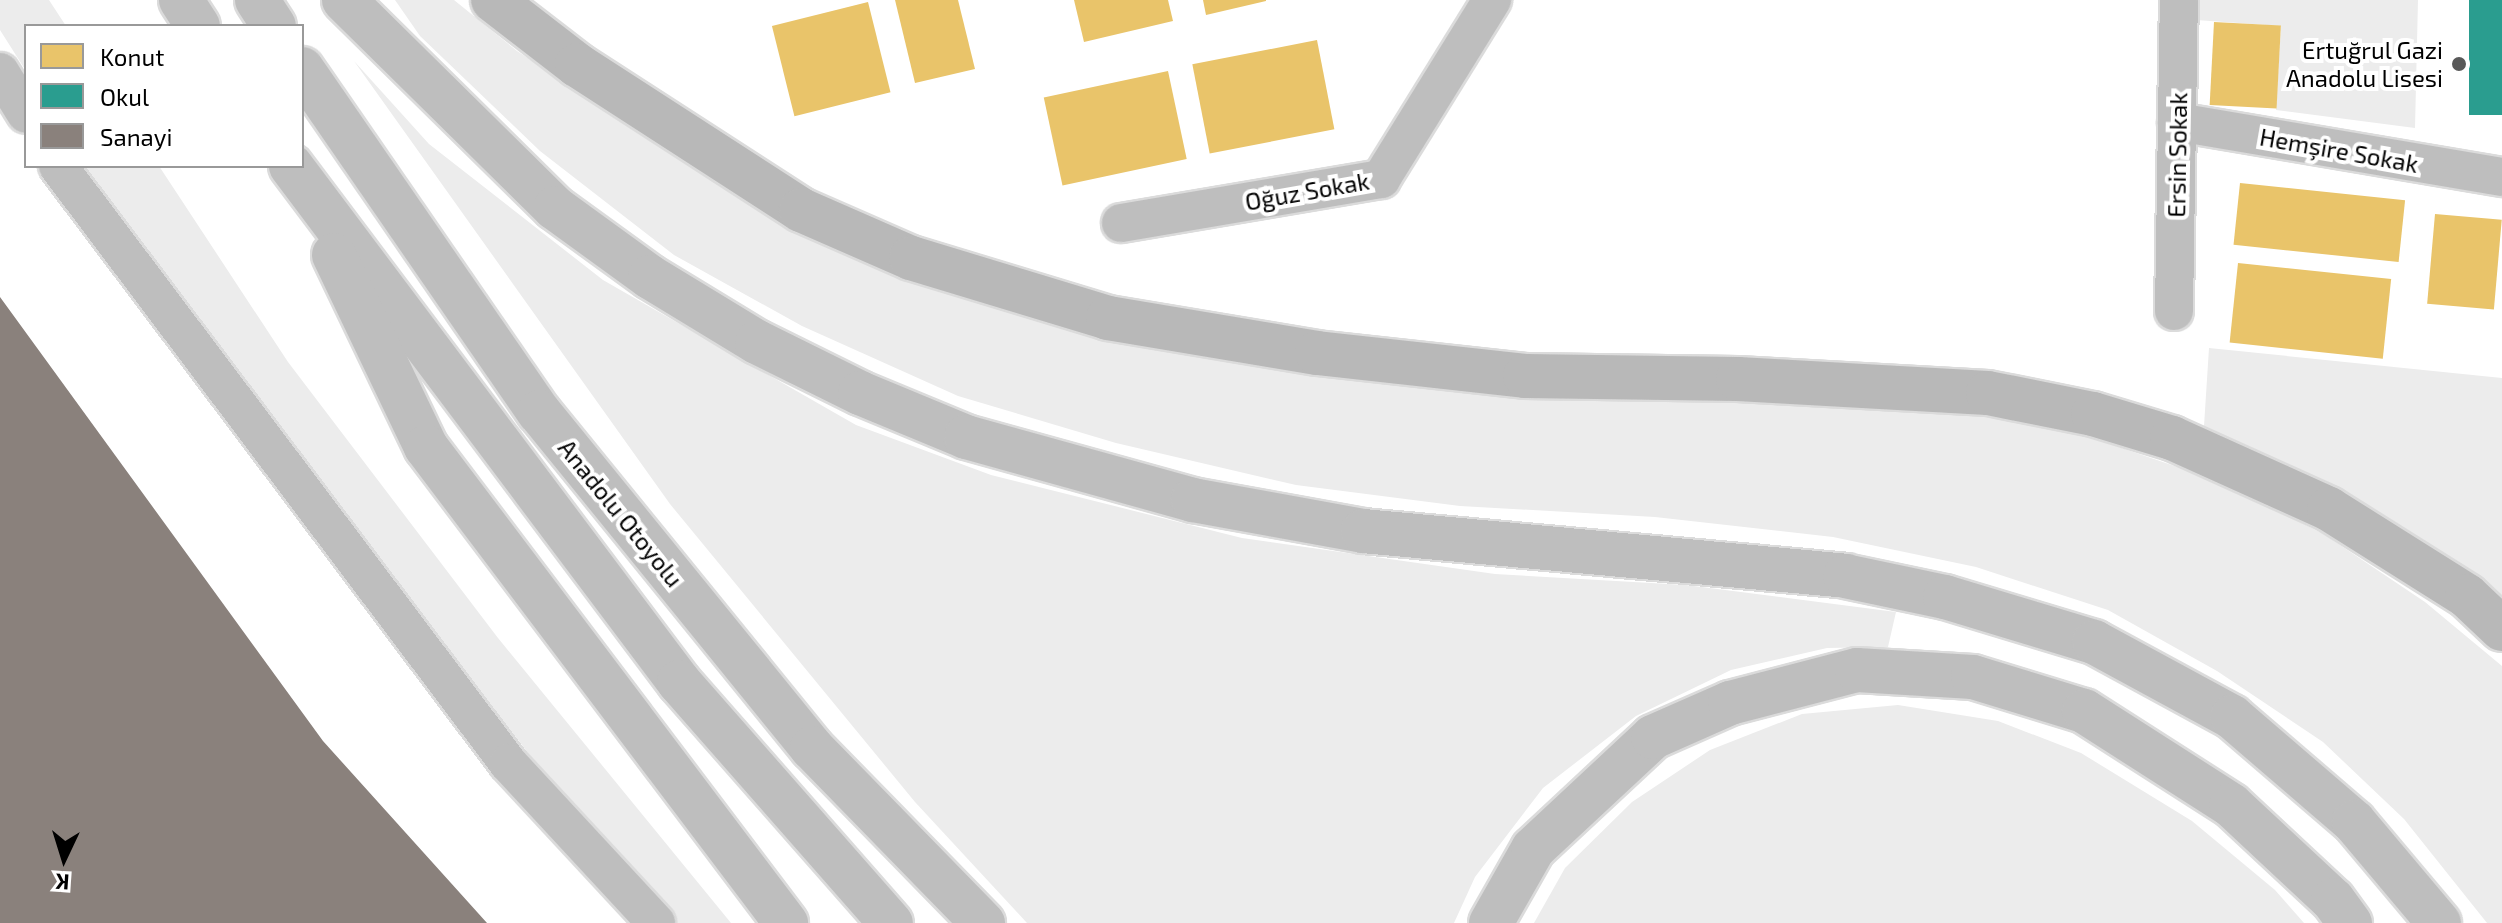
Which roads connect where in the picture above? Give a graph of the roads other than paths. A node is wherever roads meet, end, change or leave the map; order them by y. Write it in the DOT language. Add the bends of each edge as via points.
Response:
graph roads {
  1 [pos="181,0"];
  2 [pos="257,0"];
  3 [pos="344,0"];
  4 [pos="493,0"];
  5 [pos="1492,0"];
  6 [pos="2179,0"];
  7 [pos="197,24"];
  8 [pos="273,24"];
  9 [pos="0,72"];
  10 [pos="304,72"];
  11 [pos="24,111"];
  12 [pos="2177,122"];
  13 [pos="60,168"];
  14 [pos="292,168"];
  15 [pos="2502,177"];
  16 [pos="1121,223"];
  17 [pos="2174,311"];
  18 [pos="2502,629"];
  19 [pos="656,923"];
  20 [pos="786,923"];
  21 [pos="891,923"];
  22 [pos="983,923"];
  23 [pos="1491,923"];
  24 [pos="2350,923"];
  25 [pos="2439,923"];
  1 -- 7 [label="highway"];
  2 -- 8 [label="highway"];
  3 -- 25 [label="highway" via="555,208 650,277 757,342 860,393 966,437 1193,500 1363,531 1845,576 1945,597 2094,642 2232,717 2354,822"];
  4 -- 18 [label="street" via="577,65 801,210 911,258 1108,318 1317,353 1525,376 1738,379 1988,393 2093,414 2172,438 2329,509 2467,596"];
  5 -- 16 [label="street, Oğuz Sokak" via="1381,179"];
  6 -- 12 [label="street, Ersin Sokak"];
  9 -- 11 [label="street"];
  10 -- 22 [label="highway, Anadolu Otoyolu" via="539,412 812,748"];
  12 -- 15 [label="street, Hemşire Sokak"];
  12 -- 17 [label="street, Ersin Sokak"];
  13 -- 19 [label="street" via="508,763"];
  14 -- 20 [label="highway" via="426,447"];
  14 -- 21 [label="highway" via="679,682"];
  23 -- 24 [label="highway" via="1533,849 1653,737 1730,703 1857,670 1973,677 2084,711 2231,805 2333,900"];
}
